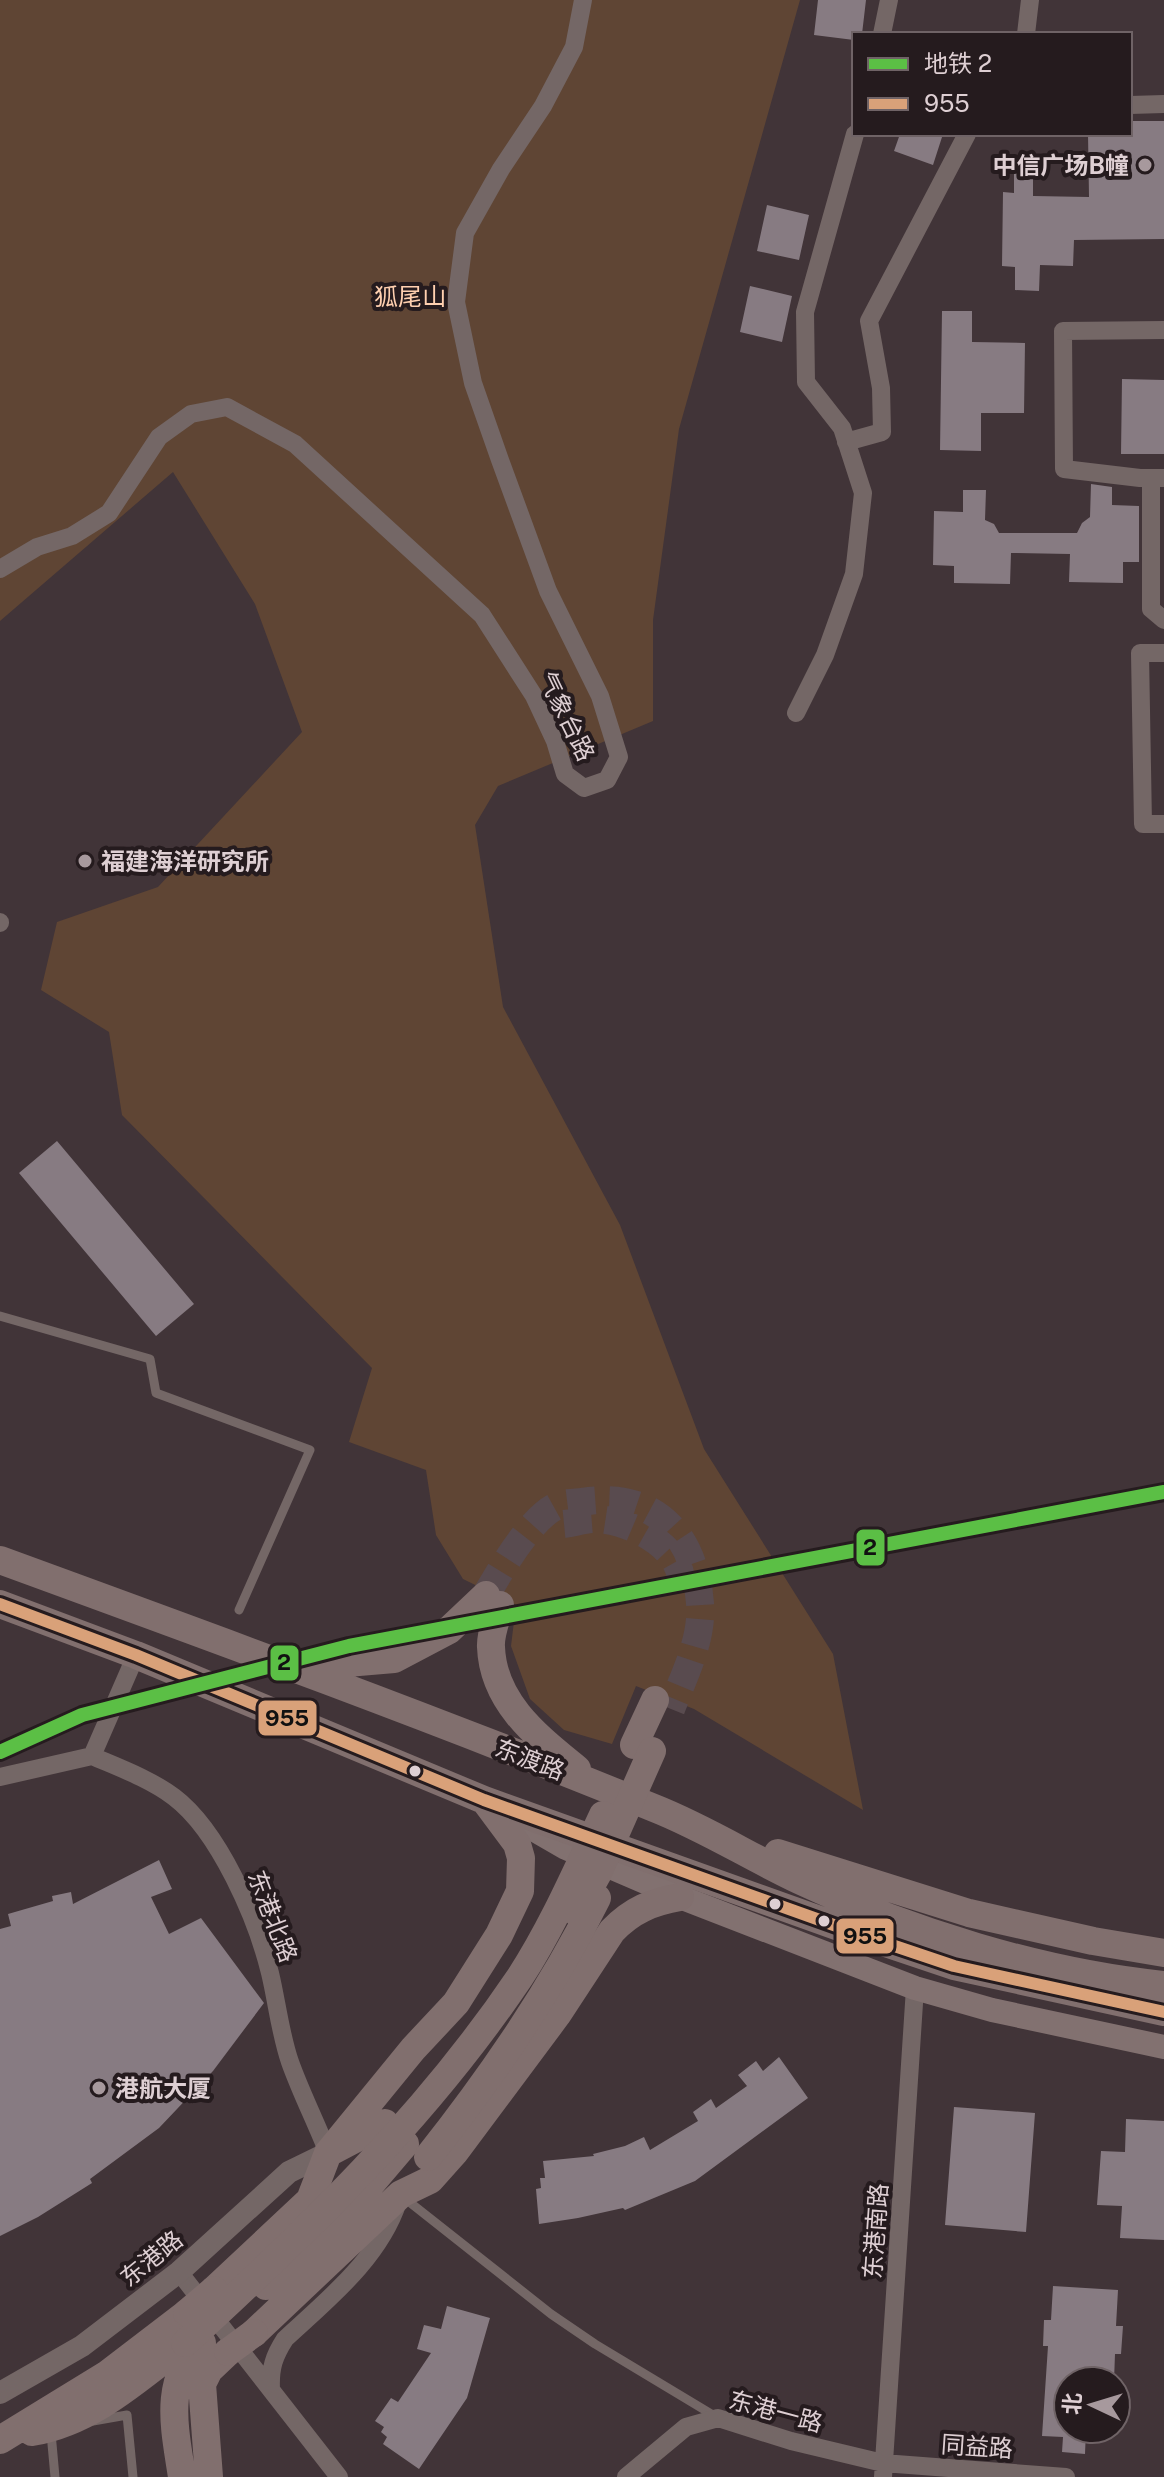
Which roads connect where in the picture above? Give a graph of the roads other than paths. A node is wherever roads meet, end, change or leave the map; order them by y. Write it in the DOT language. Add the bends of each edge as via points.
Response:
graph roads {
  1 [pos="583,0"];
  2 [pos="889,0"];
  3 [pos="1030,0"];
  4 [pos="882,32"];
  5 [pos="1026,32"];
  6 [pos="1164,104"];
  7 [pos="1132,105"];
  8 [pos="854,136"];
  9 [pos="966,136"];
  10 [pos="1164,330"];
  11 [pos="846,442"];
  12 [pos="1158,478"];
  13 [pos="0,569"];
  14 [pos="1164,620"];
  15 [pos="1164,653"];
  16 [pos="796,713"];
  17 [pos="1164,824"];
  18 [pos="0,1316"];
  19 [pos="0,1560"];
  20 [pos="0,1604"];
  21 [pos="239,1610"];
  22 [pos="136,1655"];
  23 [pos="275,1661"];
  24 [pos="663,1705"];
  25 [pos="643,1748"];
  26 [pos="92,1756"];
  27 [pos="0,1777"];
  28 [pos="597,1784"];
  29 [pos="484,1800"];
  30 [pos="603,1815"];
  31 [pos="697,1826"];
  32 [pos="566,1848"];
  33 [pos="680,1897"];
  34 [pos="625,1918"];
  35 [pos="856,1933"];
  36 [pos="499,1935"];
  37 [pos="559,1953"];
  38 [pos="1164,1953"];
  39 [pos="1054,1977"];
  40 [pos="1164,1985"];
  41 [pos="915,1988"];
  42 [pos="1164,2004"];
  43 [pos="1164,2012"];
  44 [pos="1164,2047"];
  45 [pos="328,2153"];
  46 [pos="401,2194"];
  47 [pos="179,2272"];
  48 [pos="208,2343"];
  49 [pos="271,2389"];
  50 [pos="0,2393"];
  51 [pos="718,2418"];
  52 [pos="51,2429"];
  53 [pos="4,2438"];
  54 [pos="883,2470"];
  55 [pos="55,2477"];
  56 [pos="133,2477"];
  57 [pos="182,2477"];
  58 [pos="209,2477"];
  59 [pos="339,2477"];
  60 [pos="626,2477"];
  61 [pos="1066,2477"];
  1 -- 13 [label="street, 气象台路" via="574,47 465,233 456,302 473,383 500,460 548,591 600,696 619,757 607,780 584,788 565,774 534,696 482,615 295,444 227,407 191,414 159,437 109,513"];
  2 -- 4 [label="street"];
  3 -- 5 [label="street"];
  6 -- 7 [label="street"];
  8 -- 11 [label="street" via="805,312 806,382 842,428"];
  9 -- 11 [label="street" via="869,321 881,388 882,432"];
  10 -- 12 [label="street" via="1063,331 1064,469"];
  11 -- 16 [label="street" via="863,493 854,574 825,655"];
  12 -- 14 [label="street" via="1151,609"];
  15 -- 17 [label="street" via="1140,653 1143,824"];
  18 -- 21 [label="lane" via="150,1359 156,1393 310,1450"];
  19 -- 23 [label="main road, 东渡路"];
  20 -- 22 [label="main road"];
  22 -- 26 [label="street"];
  22 -- 29 [label="main road"];
  23 -- 28 [label="main road, 东渡路"];
  23 -- 28 [label="main road" via="394,1659 493,1600 491,1646 501,1692 533,1733"];
  24 -- 25 [label="main road"];
  25 -- 30 [label="main road"];
  25 -- 46 [label="main road, bridge" via="618,1853 574,1945 480,2092"];
  25 -- 48 [label="main road, bridge" via="598,1873 505,2018 365,2191"];
  26 -- 27 [label="street"];
  26 -- 45 [label="street, 东港北路" via="176,1799 225,1861 248,1906 290,2062"];
  28 -- 31 [label="main road, 东渡路"];
  29 -- 32 [label="main road"];
  29 -- 35 [label="main road"];
  29 -- 36 [label="main road" via="510,1831 521,1858 520,1891"];
  30 -- 45 [label="main road, bridge" via="543,1901 485,1999 438,2062 385,2123"];
  30 -- 48 [label="main road, bridge" via="560,1908 520,1976 388,2147"];
  31 -- 38 [label="main road" via="969,1913"];
  31 -- 39 [label="main road, 东渡路" via="799,1880"];
  32 -- 33 [label="main road"];
  32 -- 35 [label="main road"];
  33 -- 34 [label="main road" via="641,1907"];
  33 -- 41 [label="main road"];
  34 -- 37 [label="main road" via="589,1929"];
  34 -- 46 [label="main road" via="455,2152 430,2180"];
  35 -- 39 [label="main road" via="954,1966"];
  36 -- 37 [label="main road" via="511,1924 535,1922 558,1932 563,1942"];
  36 -- 45 [label="main road" via="456,2003"];
  37 -- 46 [label="main road" via="417,2153"];
  39 -- 40 [label="main road"];
  39 -- 42 [label="main road"];
  39 -- 43 [label="main road"];
  41 -- 44 [label="main road"];
  41 -- 54 [label="street, 东港南路"];
  45 -- 47 [label="street, 东港路" via="289,2172"];
  45 -- 53 [label="main road, bridge" via="310,2200 214,2290 106,2375"];
  46 -- 48 [label="main road, bridge" via="254,2333"];
  46 -- 49 [label="street" via="381,2242 285,2339 270,2372"];
  46 -- 51 [label="lane" via="562,2322"];
  47 -- 49 [label="street"];
  47 -- 50 [label="street, 东港路" via="82,2346"];
  48 -- 52 [label="main road"];
  48 -- 57 [label="main road" via="189,2355 176,2382 174,2424"];
  48 -- 58 [label="main road" via="209,2370 202,2384"];
  49 -- 59 [label="street"];
  51 -- 54 [label="street, 东港一路"];
  51 -- 60 [label="street, 东港一路" via="686,2427"];
  52 -- 53 [label="main road"];
  52 -- 55 [label="lane"];
  52 -- 56 [label="lane" via="127,2415"];
  54 -- 61 [label="street, 同益路"];
}
